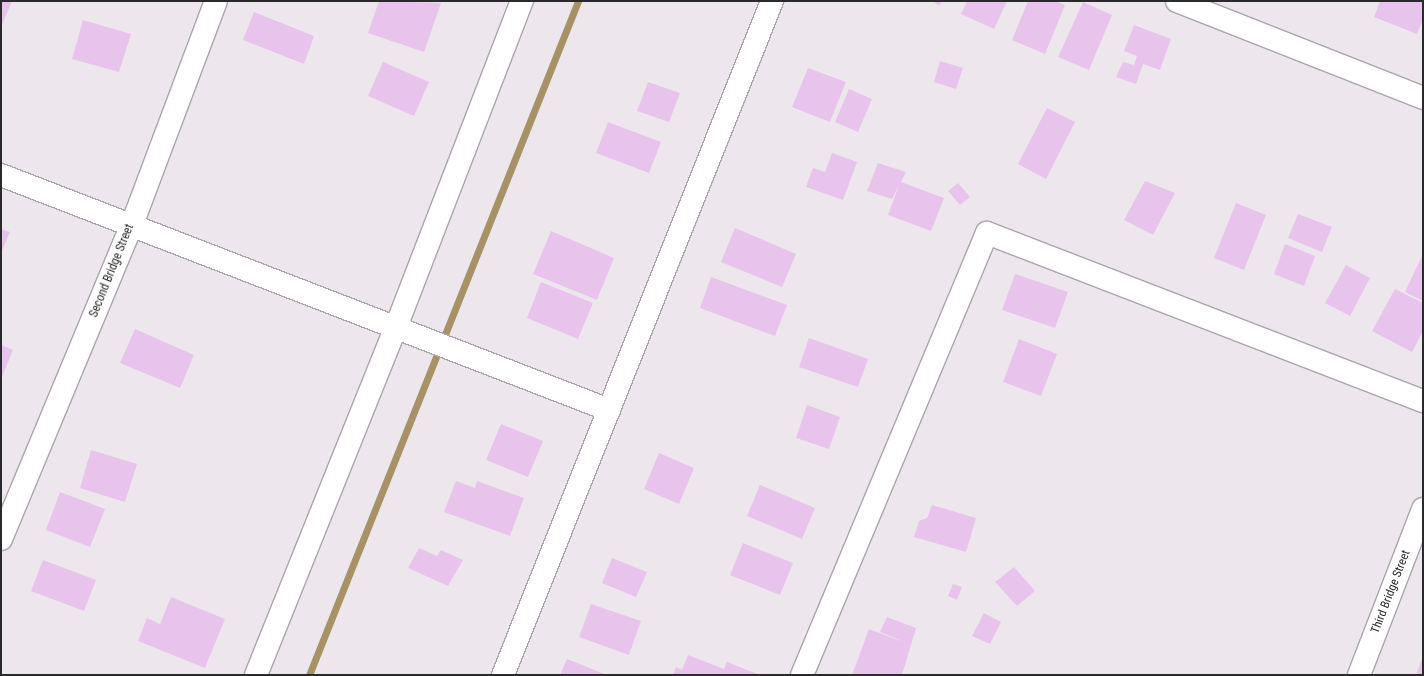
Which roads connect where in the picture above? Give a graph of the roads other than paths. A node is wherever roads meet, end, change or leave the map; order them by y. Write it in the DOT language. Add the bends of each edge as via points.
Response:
graph roads {
  1 [pos="216,1"];
  2 [pos="522,1"];
  3 [pos="772,1"];
  4 [pos="1177,1"];
  5 [pos="1423,98"];
  6 [pos="1,175"];
  7 [pos="131,227"];
  8 [pos="396,327"];
  9 [pos="1423,401"];
  10 [pos="609,410"];
  11 [pos="1423,509"];
  12 [pos="1,539"];
  13 [pos="256,675"];
  14 [pos="503,675"];
  15 [pos="802,675"];
  16 [pos="1359,675"];
  1 -- 7 [label="street, Second Bridge Street"];
  2 -- 8 [label="street"];
  3 -- 10 [label="street"];
  4 -- 5 [label="street"];
  6 -- 7 [label="street"];
  7 -- 8 [label="street"];
  7 -- 12 [label="street, Second Bridge Street"];
  8 -- 10 [label="street"];
  8 -- 13 [label="street"];
  9 -- 15 [label="street" via="987,233"];
  10 -- 14 [label="street"];
  11 -- 16 [label="street, Third Bridge Street"];
}
